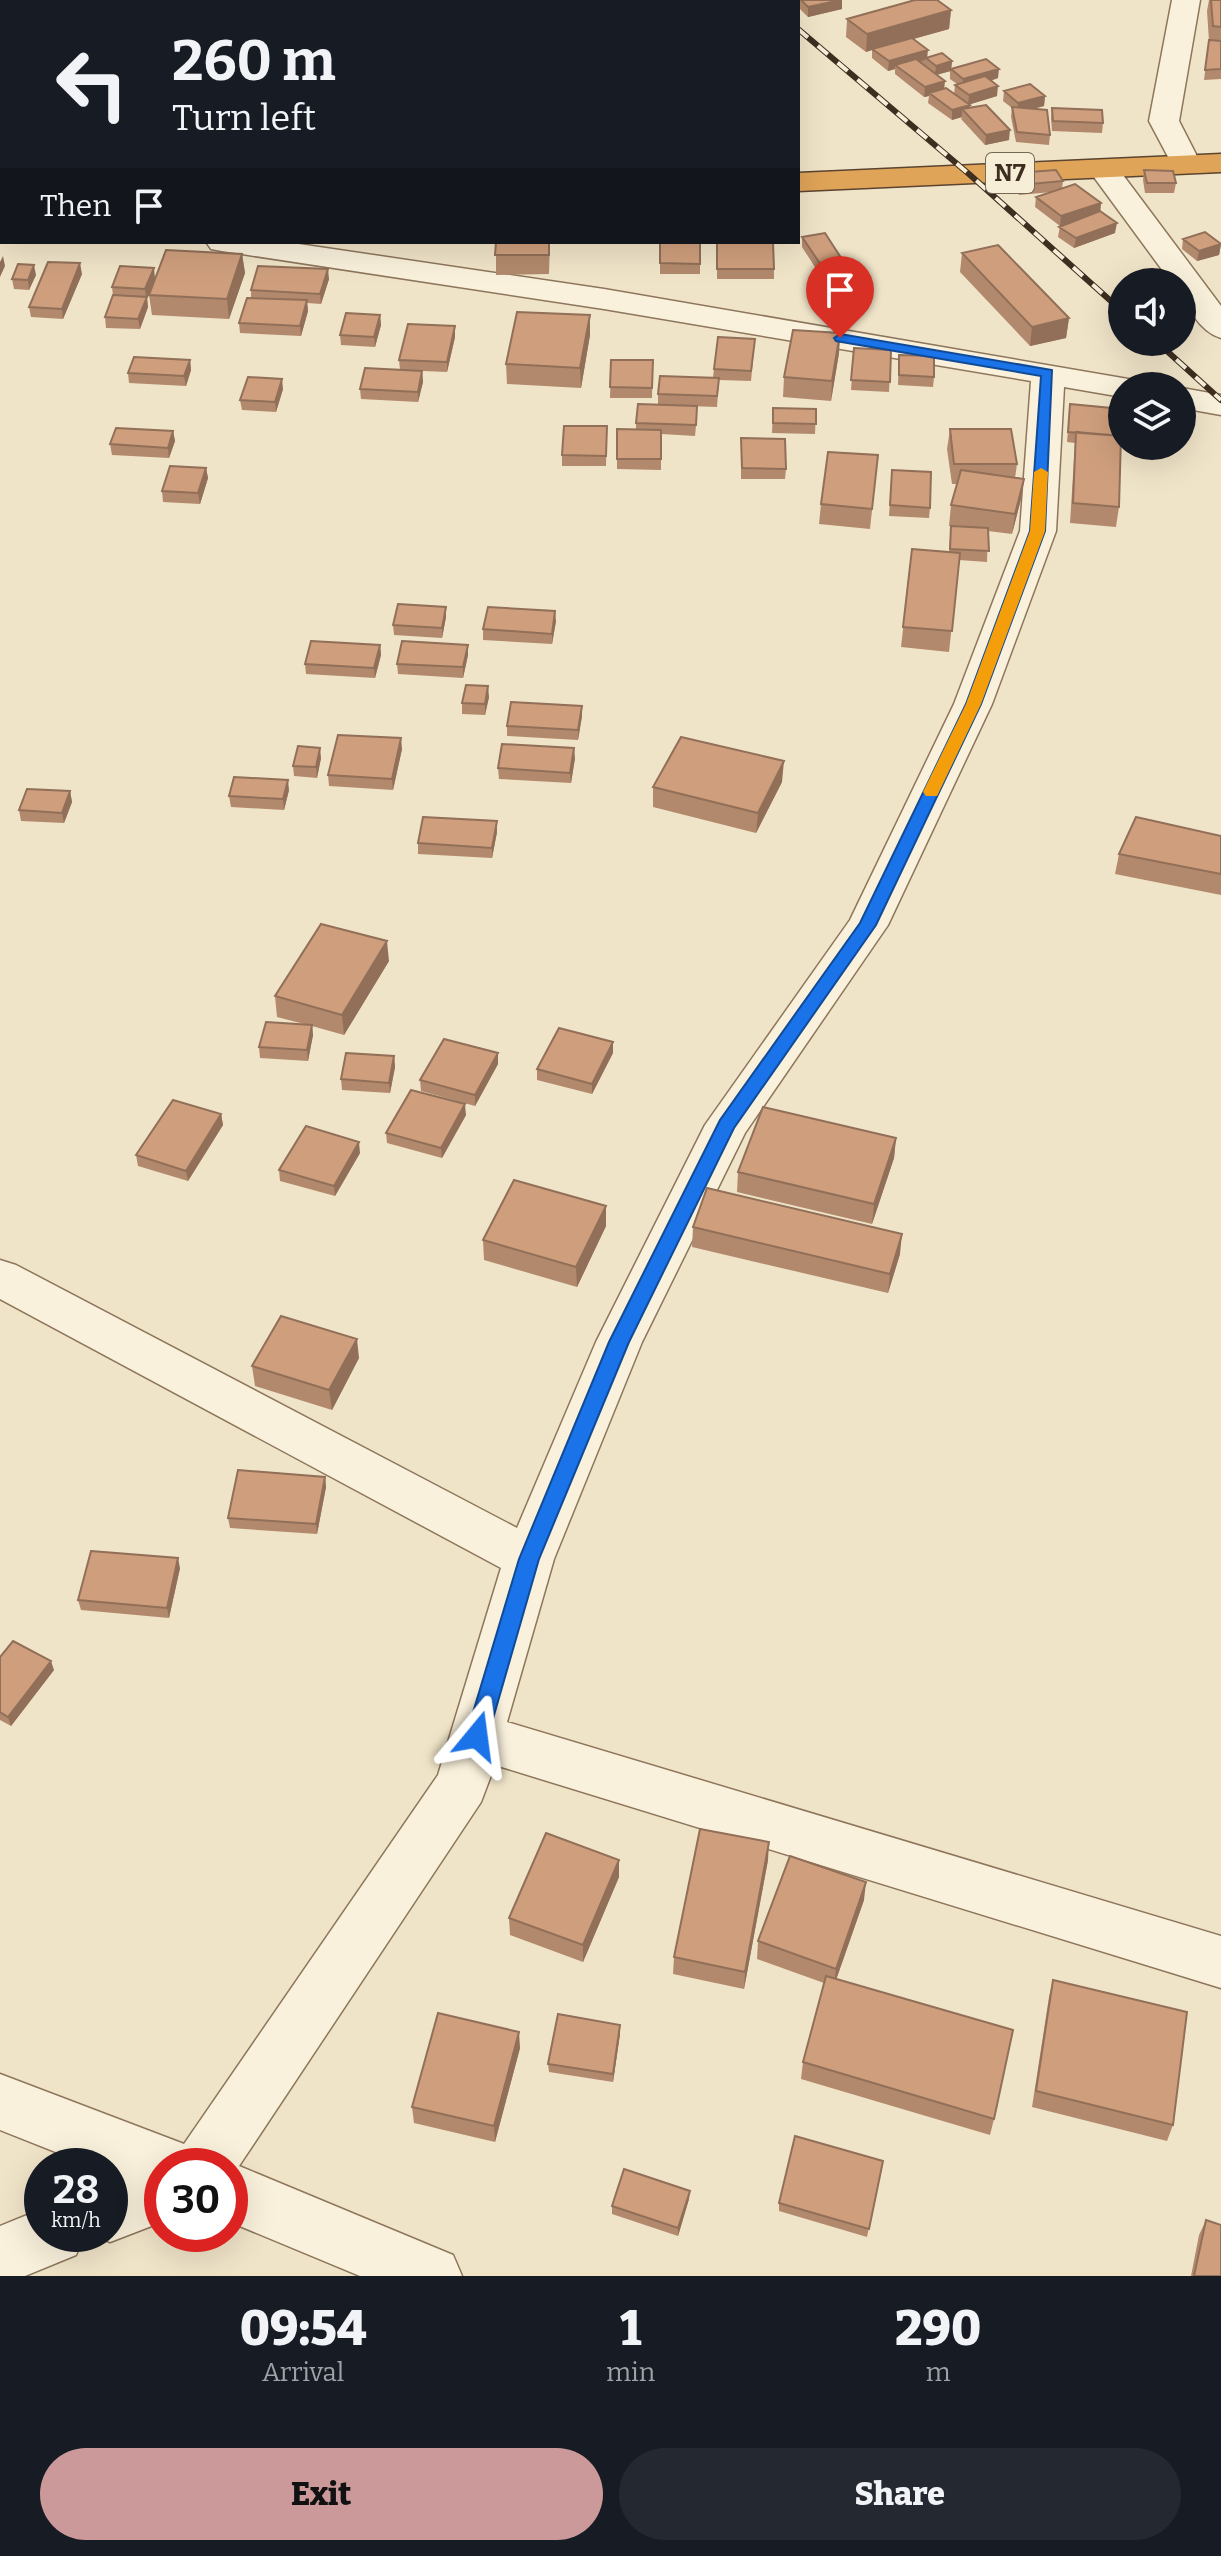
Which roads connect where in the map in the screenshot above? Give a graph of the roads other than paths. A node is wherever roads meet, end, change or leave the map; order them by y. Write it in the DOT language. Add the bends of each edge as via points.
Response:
graph roads {
  1 [pos="1186,0"];
  2 [pos="1221,163"];
  3 [pos="1186,164"];
  4 [pos="1103,169"];
  5 [pos="800,182"];
  6 [pos="235,244"];
  7 [pos="1221,328"];
  8 [pos="1048,373"];
  9 [pos="1108,384"];
  10 [pos="1196,401"];
  11 [pos="1221,405"];
  12 [pos="0,1278"];
  13 [pos="529,1559"];
  14 [pos="477,1736"];
  15 [pos="1221,1962"];
  16 [pos="0,2102"];
  17 [pos="216,2148"];
  18 [pos="144,2158"];
  19 [pos="248,2199"];
  20 [pos="24,2246"];
  21 [pos="0,2256"];
  22 [pos="432,2276"];
  1 -- 3 [label="street" via="1164,121"];
  2 -- 3 [label="highway, N7"];
  3 -- 4 [label="highway, N7"];
  4 -- 5 [label="highway, N7"];
  4 -- 7 [label="street"];
  6 -- 8 [label="street"];
  8 -- 9 [label="street"];
  8 -- 13 [label="street" via="1038,531 973,704 868,925 727,1125 619,1342"];
  10 -- 11 [label="street"];
  12 -- 13 [label="street"];
  13 -- 14 [label="street"];
  14 -- 15 [label="street"];
  14 -- 17 [label="street" via="462,1785"];
  16 -- 18 [label="street"];
  19 -- 22 [label="street"];
  20 -- 21 [label="street"];
}
